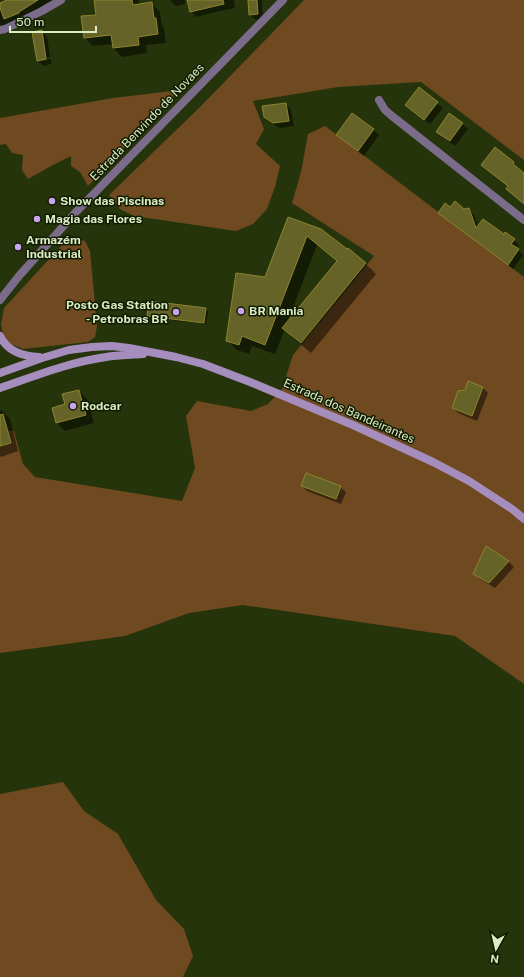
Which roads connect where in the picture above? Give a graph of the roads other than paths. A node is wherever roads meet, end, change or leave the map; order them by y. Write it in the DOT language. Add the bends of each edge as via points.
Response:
graph roads {
  1 [pos="61,0"];
  2 [pos="283,0"];
  3 [pos="0,30"];
  4 [pos="379,100"];
  5 [pos="524,220"];
  6 [pos="0,300"];
  7 [pos="0,336"];
  8 [pos="152,353"];
  9 [pos="42,358"];
  10 [pos="0,373"];
  11 [pos="0,388"];
  12 [pos="524,519"];
  1 -- 3 [label="street" via="42,12"];
  2 -- 6 [label="street, Estrada Benvindo de Novaes" via="76,212"];
  4 -- 5 [label="street" via="392,116"];
  7 -- 9 [label="main road" via="16,353"];
  8 -- 9 [label="main road, Estrada dos Bandeirantes" via="112,346 70,350"];
  8 -- 11 [label="main road, Estrada dos Bandeirantes" via="106,357 77,363"];
  8 -- 12 [label="main road, Estrada dos Bandeirantes" via="203,364 352,425 469,481"];
  9 -- 10 [label="main road, Estrada dos Bandeirantes"];
}
